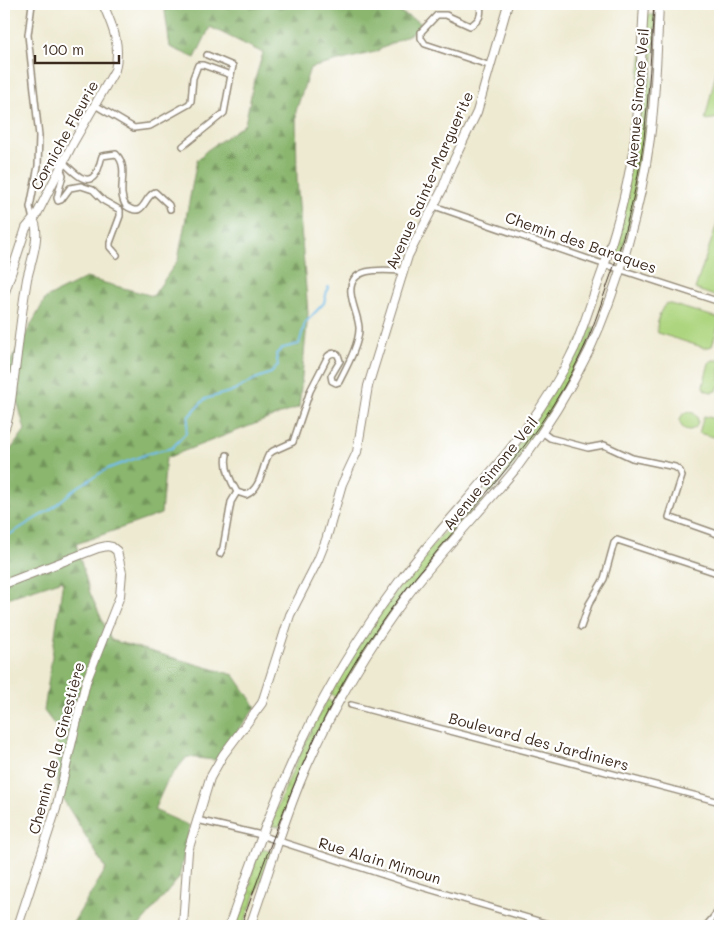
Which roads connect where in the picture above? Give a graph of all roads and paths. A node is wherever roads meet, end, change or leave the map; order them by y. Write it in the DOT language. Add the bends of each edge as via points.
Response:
graph roads {
  1 [pos="32,4"];
  2 [pos="103,4"];
  3 [pos="480,4"];
  4 [pos="508,4"];
  5 [pos="644,4"];
  6 [pos="659,4"];
  7 [pos="207,55"];
  8 [pos="491,66"];
  9 [pos="231,75"];
  10 [pos="95,105"];
  11 [pos="183,146"];
  12 [pos="62,165"];
  13 [pos="434,206"];
  14 [pos="170,209"];
  15 [pos="33,220"];
  16 [pos="117,255"];
  17 [pos="605,264"];
  18 [pos="620,269"];
  19 [pos="403,271"];
  20 [pos="4,295"];
  21 [pos="720,302"];
  22 [pos="4,430"];
  23 [pos="542,432"];
  24 [pos="227,456"];
  25 [pos="237,492"];
  26 [pos="720,535"];
  27 [pos="220,554"];
  28 [pos="720,574"];
  29 [pos="4,584"];
  30 [pos="581,627"];
  31 [pos="351,705"];
  32 [pos="720,802"];
  33 [pos="197,820"];
  34 [pos="263,836"];
  35 [pos="278,841"];
  36 [pos="720,909"];
  37 [pos="18,926"];
  38 [pos="183,926"];
  39 [pos="229,926"];
  40 [pos="250,926"];
  41 [pos="555,926"];
  42 [pos="706,926"];
  1 -- 15 [label="street" via="28,35 39,136 38,166 30,207"];
  2 -- 10 [label="main road, Corniche Fleurie" via="116,36 117,60 115,70"];
  3 -- 8 [label="street" via="482,14 470,26 446,15 437,15 421,32 421,38 425,44"];
  4 -- 8 [label="main road, Avenue Sainte-Marguerite"];
  5 -- 17 [label="main road, Avenue Simone Veil" via="635,138 621,211"];
  6 -- 18 [label="main road, Avenue Simone Veil" via="650,139 637,207"];
  7 -- 9 [label="street" via="233,66"];
  8 -- 13 [label="main road, Avenue Sainte-Marguerite" via="478,112"];
  9 -- 10 [label="street" via="198,65 189,104 143,128 134,128"];
  9 -- 11 [label="street" via="224,113"];
  10 -- 12 [label="main road, Corniche Fleurie"];
  12 -- 14 [label="street" via="79,176 92,178 102,156 116,154 122,163 121,196 126,206 139,210 155,192"];
  12 -- 15 [label="main road, Corniche Fleurie"];
  12 -- 16 [label="street" via="58,201 70,188 81,186 93,190 120,210 110,243"];
  13 -- 17 [label="street, Chemin des Baraques"];
  13 -- 19 [label="main road, Avenue Sainte-Marguerite"];
  15 -- 20 [label="main road" via="24,234"];
  15 -- 22 [label="main road" via="36,237"];
  17 -- 18 [label="street, Chemin des Baraques"];
  17 -- 34 [label="main road, Avenue Simone Veil" via="574,348 540,408 506,457 398,583 344,662 301,743"];
  18 -- 21 [label="street, Chemin des Baraques"];
  18 -- 23 [label="main road, Avenue Simone Veil" via="588,354"];
  19 -- 25 [label="street" via="371,270 355,279 350,292 359,328 358,337 339,382 336,383 331,376 340,362 338,354 330,354 310,391 293,442 269,454 252,493 246,496"];
  19 -- 33 [label="main road, Avenue Sainte-Marguerite" via="368,386 357,452 342,484 326,540 290,615 262,703 216,765"];
  23 -- 26 [label="street" via="550,438 588,448 604,445 632,458 675,467 682,476 669,517"];
  23 -- 35 [label="main road, Avenue Simone Veil" via="513,472 410,592 368,654 314,750"];
  24 -- 25 [label="street" via="231,482"];
  25 -- 27 [label="street" via="231,502"];
  28 -- 30 [label="street" via="617,540 604,579 589,604"];
  29 -- 37 [label="main road, Chemin de la Ginestière" via="107,546 117,551 122,573 120,596 86,682 56,809"];
  31 -- 32 [label="street, Boulevard des Jardiniers"];
  33 -- 34 [label="street, Rue Alain Mimoun"];
  33 -- 38 [label="main road, Avenue Sainte-Marguerite" via="186,861"];
  34 -- 35 [label="street, Rue Alain Mimoun"];
  34 -- 39 [label="main road, Avenue Simone Veil"];
  35 -- 40 [label="main road, Avenue Simone Veil"];
  35 -- 41 [label="street, Rue Alain Mimoun"];
  36 -- 42 [label="street"];
}
